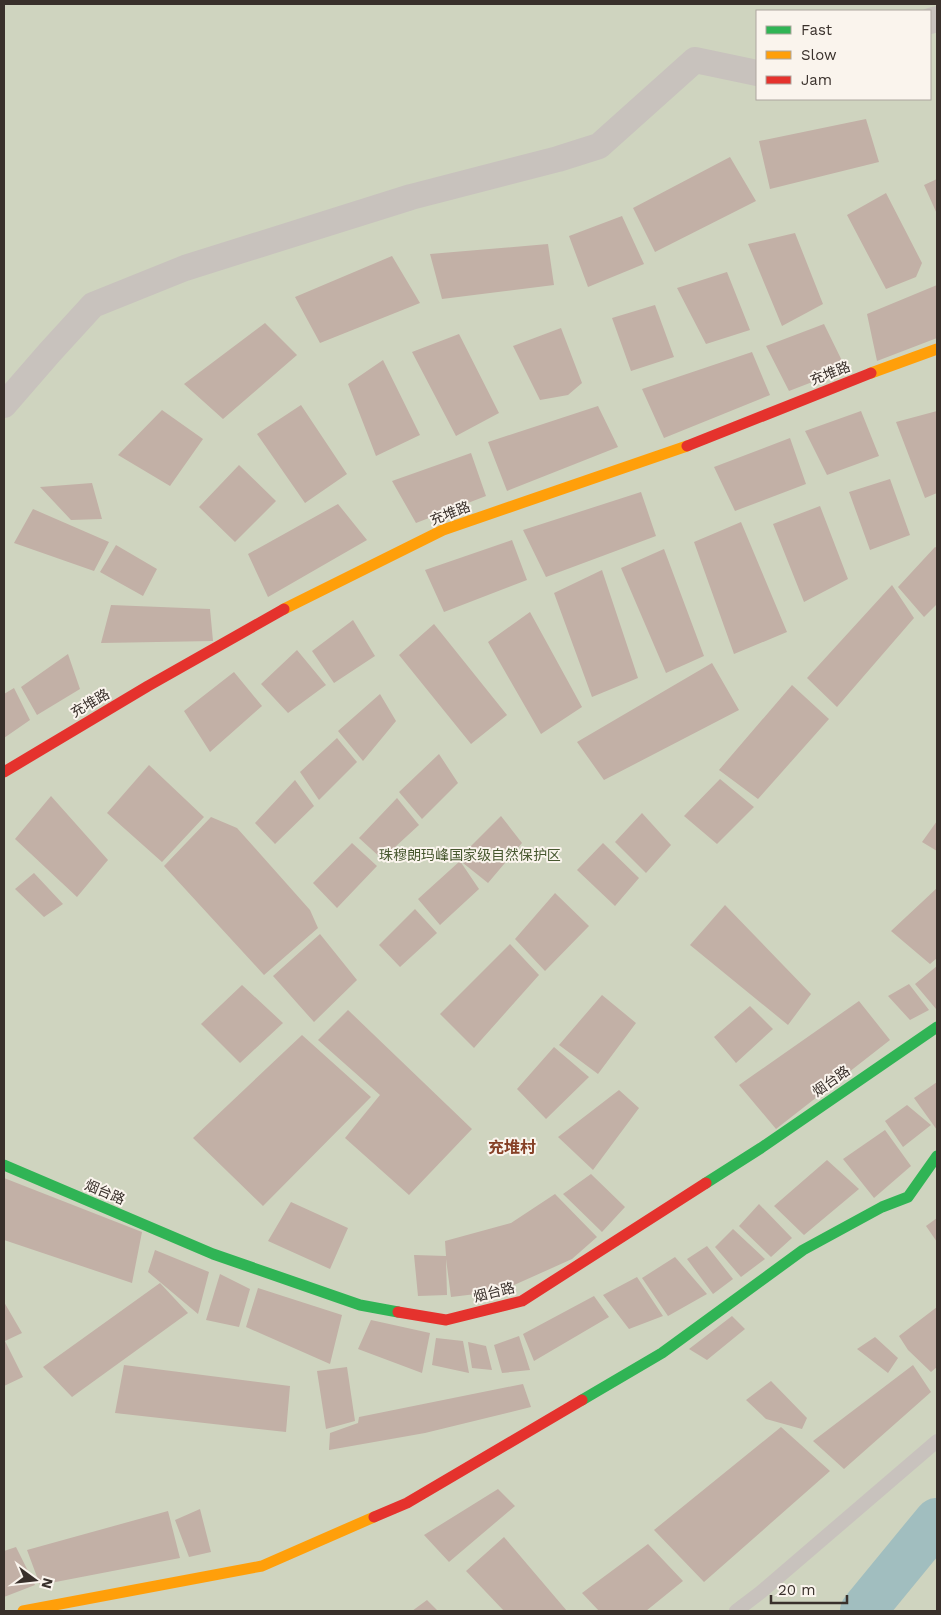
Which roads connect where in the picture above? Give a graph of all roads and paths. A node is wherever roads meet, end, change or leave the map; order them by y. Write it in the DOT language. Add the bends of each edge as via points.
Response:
graph roads {
  1 [pos="756,73"];
  2 [pos="937,349"];
  3 [pos="4,405"];
  4 [pos="4,772"];
  5 [pos="937,1026"];
  6 [pos="937,1156"];
  7 [pos="4,1165"];
  8 [pos="937,1440"];
  9 [pos="23,1611"];
  10 [pos="736,1611"];
  1 -- 3 [label="street" via="695,60 599,146 392,203 185,268 93,305"];
  2 -- 4 [label="street, 充堆路" via="690,445 443,530 301,599"];
  5 -- 7 [label="street, 烟台路" via="761,1148 522,1301 446,1320 360,1305 213,1254"];
  6 -- 9 [label="street" via="908,1197 882,1207 803,1250 662,1353 406,1503 262,1566"];
  8 -- 10 [label="lane"];
}
